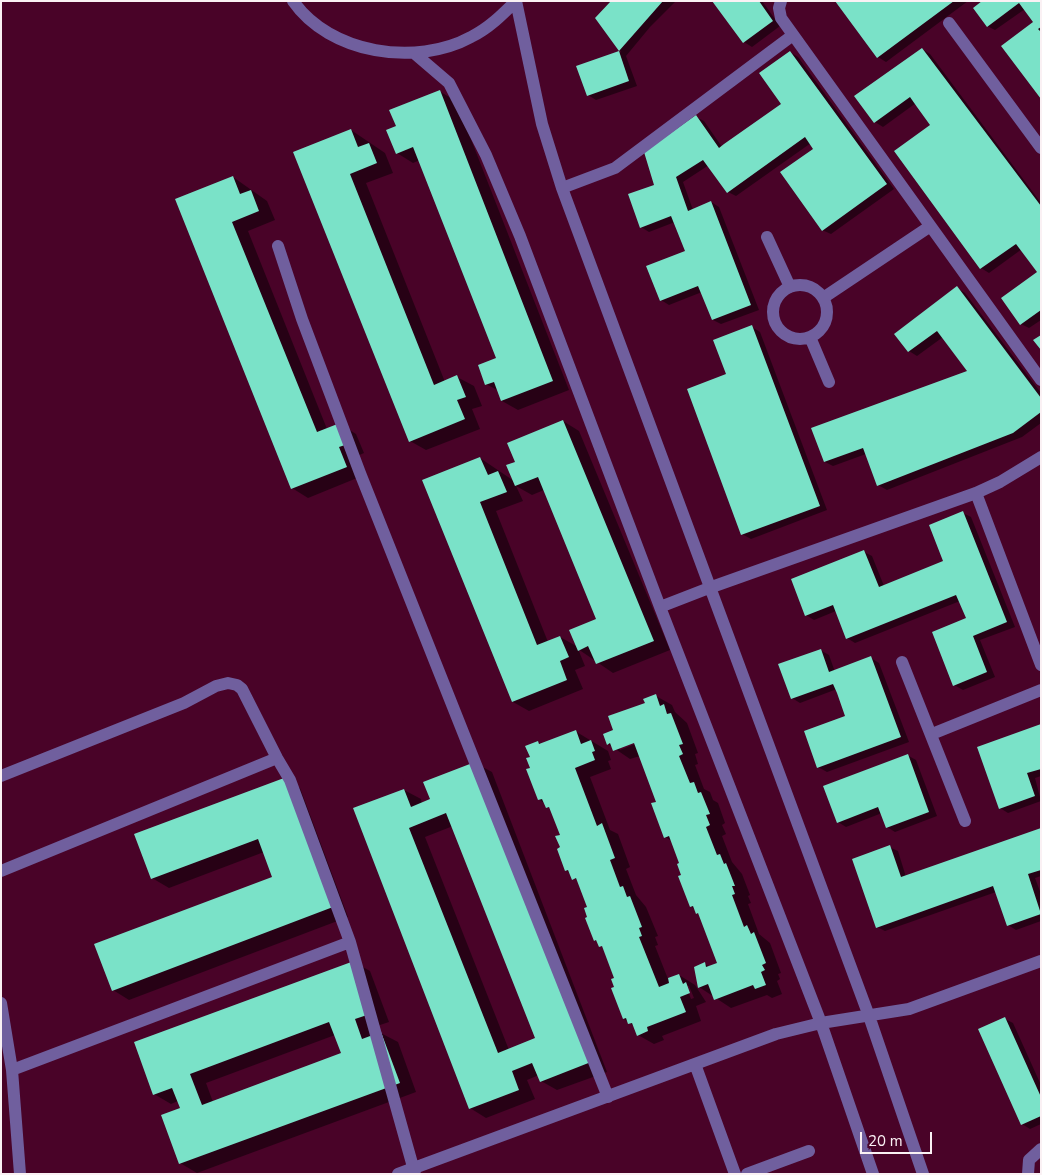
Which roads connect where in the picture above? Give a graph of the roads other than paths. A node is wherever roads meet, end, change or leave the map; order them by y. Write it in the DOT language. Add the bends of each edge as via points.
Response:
graph roads {
  1 [pos="293,1"];
  2 [pos="516,1"];
  3 [pos="781,1"];
  4 [pos="949,23"];
  5 [pos="793,35"];
  6 [pos="414,53"];
  7 [pos="1039,141"];
  8 [pos="562,188"];
  9 [pos="930,227"];
  10 [pos="767,237"];
  11 [pos="278,246"];
  12 [pos="790,287"];
  13 [pos="823,298"];
  14 [pos="810,337"];
  15 [pos="1041,380"];
  16 [pos="829,382"];
  17 [pos="1041,457"];
  18 [pos="976,493"];
  19 [pos="709,588"];
  20 [pos="660,608"];
  21 [pos="902,662"];
  22 [pos="1041,665"];
  23 [pos="1041,690"];
  24 [pos="932,734"];
  25 [pos="276,758"];
  26 [pos="1,776"];
  27 [pos="965,821"];
  28 [pos="1,871"];
  29 [pos="350,942"];
  30 [pos="1041,961"];
  31 [pos="1,1003"];
  32 [pos="2,1007"];
  33 [pos="869,1016"];
  34 [pos="821,1023"];
  35 [pos="695,1064"];
  36 [pos="12,1070"];
  37 [pos="608,1097"];
  38 [pos="1041,1149"];
  39 [pos="809,1151"];
  40 [pos="414,1170"];
  41 [pos="20,1174"];
  42 [pos="398,1174"];
  43 [pos="734,1174"];
  44 [pos="748,1174"];
  45 [pos="873,1174"];
  46 [pos="923,1174"];
  47 [pos="1028,1174"];
  1 -- 6 [label="street" via="321,28 350,43 381,52"];
  2 -- 6 [label="street" via="495,22 470,38 443,48"];
  2 -- 8 [label="street" via="542,124"];
  3 -- 5 [label="street" via="780,18"];
  4 -- 7 [label="street"];
  5 -- 8 [label="street" via="615,168"];
  5 -- 9 [label="street"];
  6 -- 20 [label="street" via="449,82 486,155 520,236"];
  8 -- 19 [label="street"];
  9 -- 13 [label="street"];
  9 -- 15 [label="street"];
  10 -- 12 [label="street"];
  11 -- 37 [label="street" via="360,472"];
  12 -- 13 [label="street" via="808,286"];
  12 -- 14 [label="street" via="776,299 773,317 776,326 791,338"];
  13 -- 14 [label="street" via="826,307 823,325"];
  14 -- 16 [label="street"];
  17 -- 18 [label="street"];
  18 -- 19 [label="street"];
  18 -- 22 [label="street"];
  19 -- 20 [label="street"];
  19 -- 33 [label="street"];
  20 -- 34 [label="street"];
  21 -- 24 [label="street"];
  23 -- 24 [label="street"];
  24 -- 27 [label="street"];
  25 -- 26 [label="street" via="249,699 240,686 228,683"];
  25 -- 28 [label="street"];
  25 -- 29 [label="street" via="293,787"];
  29 -- 36 [label="street"];
  29 -- 40 [label="street"];
  30 -- 33 [label="street" via="928,1003"];
  31 -- 32 [label="street"];
  32 -- 36 [label="street"];
  33 -- 34 [label="street"];
  33 -- 46 [label="street"];
  34 -- 35 [label="street" via="776,1034"];
  34 -- 45 [label="street"];
  35 -- 37 [label="street"];
  35 -- 43 [label="street"];
  36 -- 41 [label="street"];
  37 -- 40 [label="street"];
  38 -- 47 [label="street" via="1027,1164"];
  39 -- 44 [label="street"];
  40 -- 42 [label="street"];
}
